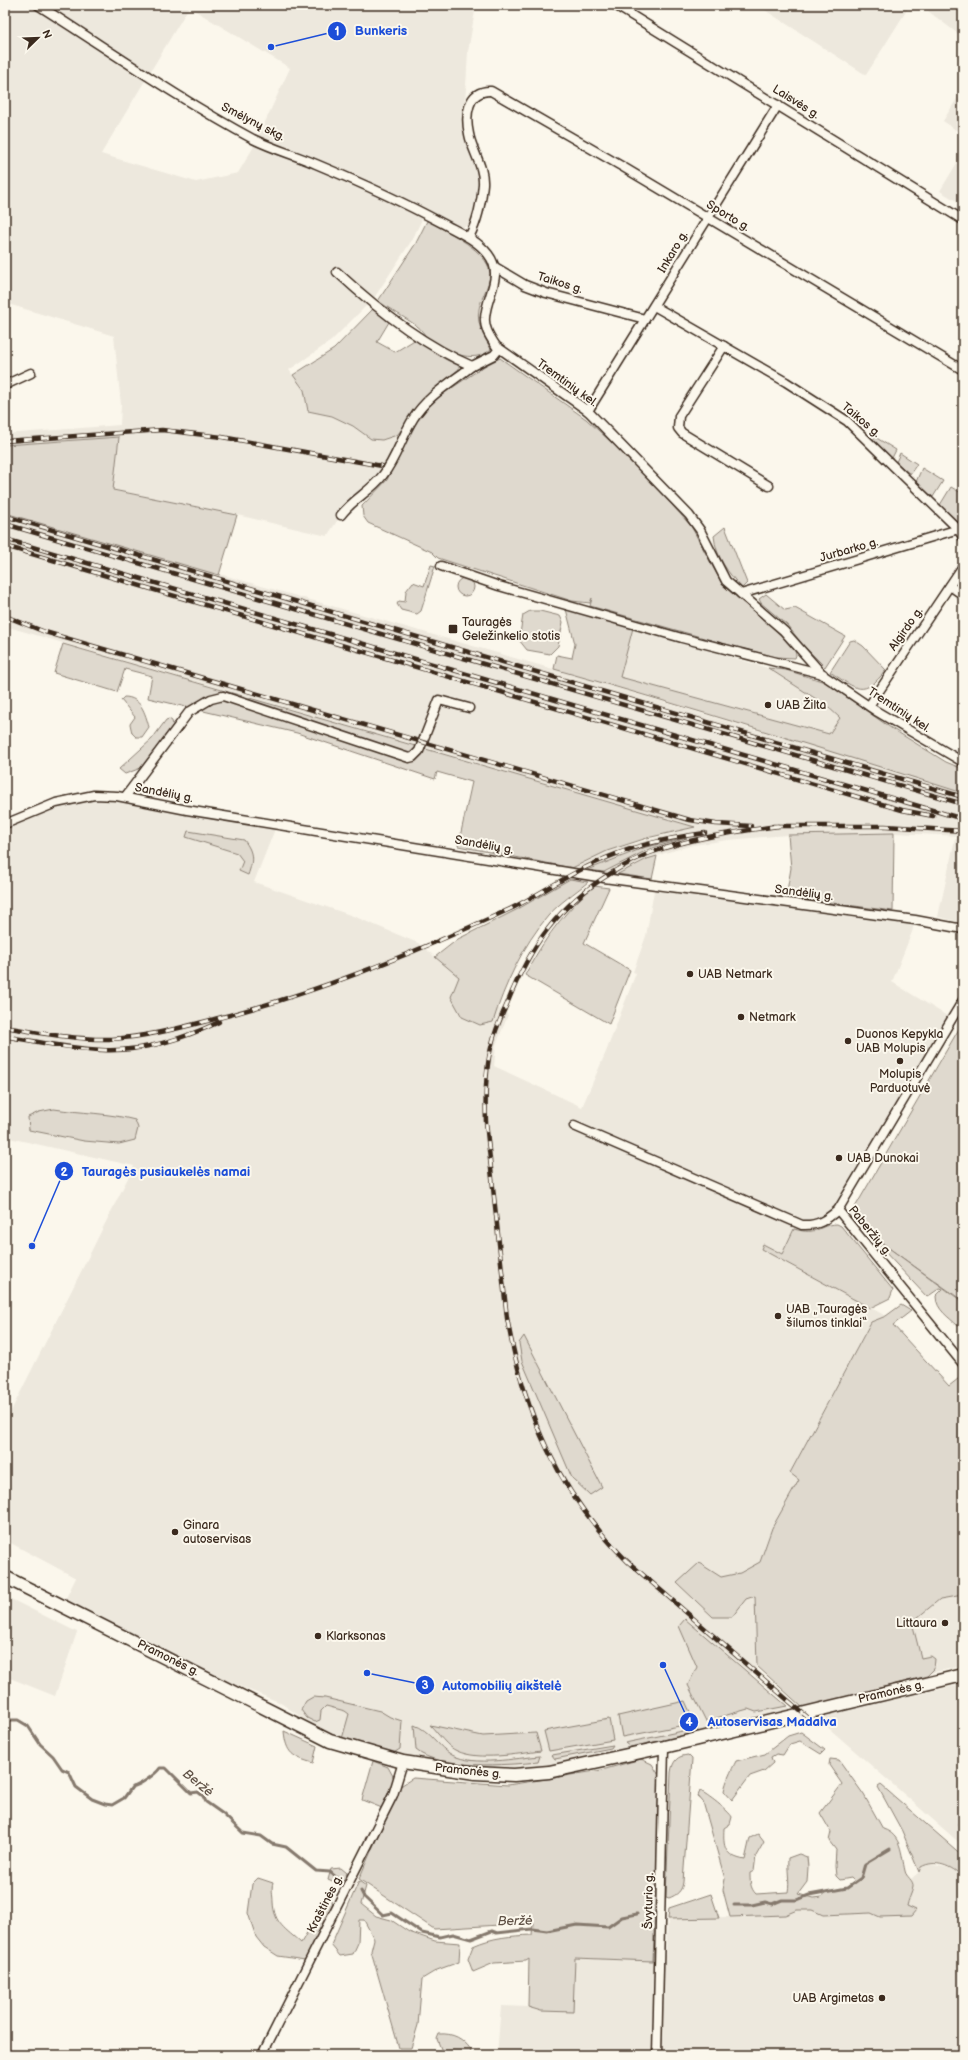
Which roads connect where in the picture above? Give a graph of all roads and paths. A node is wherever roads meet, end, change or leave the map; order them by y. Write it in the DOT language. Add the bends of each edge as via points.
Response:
graph roads {
  1 [pos="38,5"];
  2 [pos="615,5"];
  3 [pos="778,105"];
  4 [pos="708,218"];
  5 [pos="963,220"];
  6 [pos="469,237"];
  7 [pos="495,267"];
  8 [pos="337,272"];
  9 [pos="654,306"];
  10 [pos="645,319"];
  11 [pos="724,346"];
  12 [pos="499,349"];
  13 [pos="472,366"];
  14 [pos="963,370"];
  15 [pos="31,372"];
  16 [pos="5,385"];
  17 [pos="588,411"];
  18 [pos="769,486"];
  19 [pos="341,515"];
  20 [pos="960,528"];
  21 [pos="963,537"];
  22 [pos="441,566"];
  23 [pos="963,566"];
  24 [pos="950,586"];
  25 [pos="741,594"];
  26 [pos="963,595"];
  27 [pos="800,649"];
  28 [pos="791,666"];
  29 [pos="823,675"];
  30 [pos="869,706"];
  31 [pos="469,708"];
  32 [pos="963,762"];
  33 [pos="125,798"];
  34 [pos="5,824"];
  35 [pos="963,929"];
  36 [pos="963,1000"];
  37 [pos="574,1126"];
  38 [pos="838,1210"];
  39 [pos="963,1364"];
  40 [pos="5,1577"];
  41 [pos="963,1675"];
  42 [pos="664,1747"];
  43 [pos="404,1762"];
  44 [pos="262,2055"];
  45 [pos="657,2055"];
  1 -- 6 [label="street, Smėlynų skg." via="146,76 254,139 414,208"];
  2 -- 3 [label="street, Laisvės g."];
  3 -- 4 [label="street, Inkaro g."];
  3 -- 5 [label="street, Laisvės g."];
  4 -- 6 [label="street, Sporto g." via="491,91 478,93 471,98 467,121 483,184 474,229"];
  4 -- 9 [label="street, Inkaro g."];
  4 -- 14 [label="street, Sporto g."];
  6 -- 7 [label="street" via="487,252"];
  7 -- 10 [label="street, Taikos g." via="525,285 546,293"];
  7 -- 12 [label="street, Tremtinių kel." via="496,275 485,318 490,336"];
  8 -- 13 [label="street" via="377,307 431,345"];
  9 -- 10 [label="street, Inkaro g."];
  9 -- 11 [label="street, Taikos g."];
  10 -- 17 [label="street, Inkaro g."];
  11 -- 18 [label="street" via="680,412 678,428 682,433"];
  11 -- 20 [label="street, Taikos g." via="847,421"];
  12 -- 13 [label="street" via="490,358"];
  12 -- 17 [label="street, Tremtinių kel."];
  13 -- 19 [label="street" via="421,408 384,474"];
  15 -- 16 [label="street"];
  17 -- 25 [label="street, Tremtinių kel." via="689,515 700,530 724,577"];
  20 -- 21 [label="street, Taikos g."];
  20 -- 25 [label="street, Jurbarko g."];
  22 -- 28 [label="street, Tremtinių kel." via="499,586"];
  23 -- 24 [label="street, Algirdo g."];
  24 -- 26 [label="street"];
  24 -- 30 [label="street, Algirdo g."];
  25 -- 27 [label="street, Tremtinių kel." via="784,631"];
  27 -- 28 [label="street" via="800,661"];
  27 -- 29 [label="street, Tremtinių kel."];
  28 -- 29 [label="street, Tremtinių kel."];
  29 -- 30 [label="street, Tremtinių kel."];
  30 -- 32 [label="street, Tremtinių kel." via="920,739"];
  31 -- 33 [label="street" via="439,700 419,751 409,758 223,696 211,699 189,712"];
  33 -- 34 [label="street, Sandėlių g." via="94,795 56,803"];
  33 -- 35 [label="street, Sandėlių g." via="604,878 915,920"];
  36 -- 38 [label="street, Paberžių g."];
  37 -- 38 [label="street" via="802,1225 812,1226 825,1221"];
  38 -- 39 [label="street, Paberžių g."];
  40 -- 43 [label="main road, Pramonės g." via="330,1741"];
  41 -- 42 [label="main road, Pramonės g."];
  42 -- 43 [label="main road, Pramonės g." via="549,1772 514,1775 447,1770"];
  42 -- 45 [label="street, Švyturio g."];
  43 -- 44 [label="street, Kraštinės g." via="393,1795"];
}
